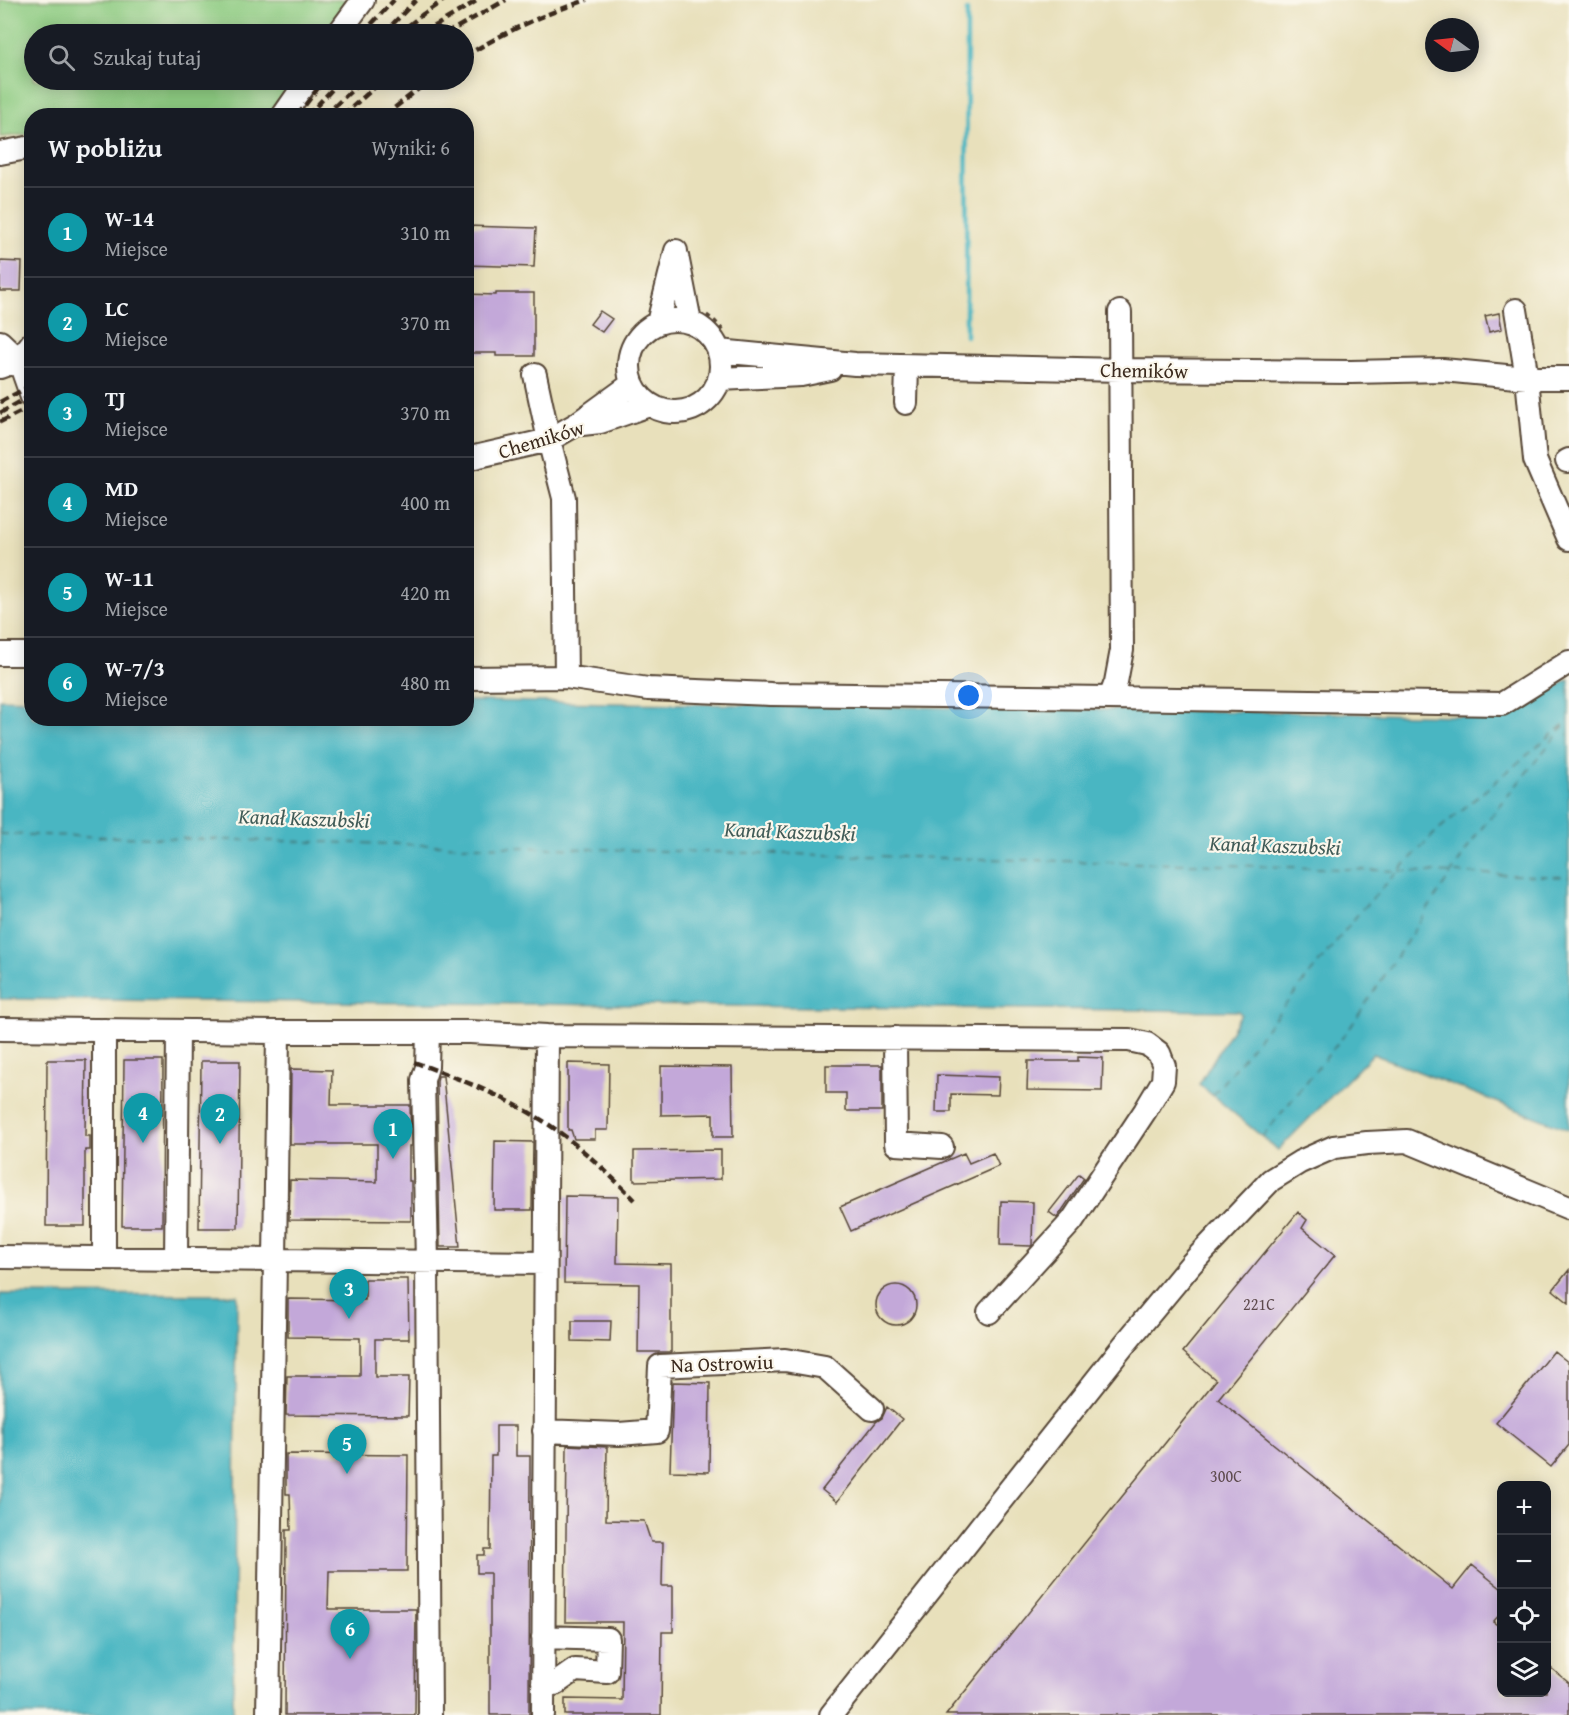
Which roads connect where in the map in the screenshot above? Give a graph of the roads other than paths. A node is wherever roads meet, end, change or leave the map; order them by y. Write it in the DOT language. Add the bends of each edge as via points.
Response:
graph roads {
  1 [pos="363,0"];
  2 [pos="345,24"];
  3 [pos="301,90"];
  4 [pos="289,108"];
  5 [pos="24,148"];
  6 [pos="0,153"];
  7 [pos="1516,310"];
  8 [pos="1120,312"];
  9 [pos="690,322"];
  10 [pos="658,323"];
  11 [pos="0,342"];
  12 [pos="720,351"];
  13 [pos="17,357"];
  14 [pos="855,364"];
  15 [pos="907,366"];
  16 [pos="1121,370"];
  17 [pos="535,375"];
  18 [pos="24,376"];
  19 [pos="1527,378"];
  20 [pos="1569,378"];
  21 [pos="720,379"];
  22 [pos="632,384"];
  23 [pos="906,403"];
  24 [pos="648,405"];
  25 [pos="577,424"];
  26 [pos="549,440"];
  27 [pos="474,457"];
  28 [pos="1569,539"];
  29 [pos="0,654"];
  30 [pos="24,654"];
  31 [pos="1569,662"];
  32 [pos="566,677"];
  33 [pos="474,678"];
  34 [pos="1110,698"];
  35 [pos="0,1029"];
  36 [pos="104,1030"];
  37 [pos="178,1031"];
  38 [pos="278,1032"];
  39 [pos="428,1032"];
  40 [pos="547,1036"];
  41 [pos="895,1038"];
  42 [pos="942,1147"];
  43 [pos="1569,1208"];
  44 [pos="0,1257"];
  45 [pos="104,1258"];
  46 [pos="176,1259"];
  47 [pos="275,1260"];
  48 [pos="427,1262"];
  49 [pos="545,1263"];
  50 [pos="989,1312"];
  51 [pos="872,1409"];
  52 [pos="544,1431"];
  53 [pos="543,1637"];
  54 [pos="543,1683"];
  55 [pos="268,1715"];
  56 [pos="430,1715"];
  57 [pos="543,1715"];
  58 [pos="831,1715"];
  1 -- 2 [label="lane"];
  3 -- 4 [label="lane"];
  5 -- 6 [label="lane"];
  7 -- 19 [label="lane"];
  8 -- 16 [label="lane"];
  9 -- 10 [label="lane"];
  9 -- 10 [label="lane" via="676,251"];
  9 -- 12 [label="lane" via="703,328"];
  10 -- 22 [label="lane" via="645,331 630,355"];
  11 -- 13 [label="lane"];
  12 -- 14 [label="lane, Chemików"];
  12 -- 21 [label="lane"];
  13 -- 18 [label="lane"];
  14 -- 15 [label="lane, Chemików"];
  14 -- 21 [label="lane" via="801,375"];
  15 -- 16 [label="lane, Chemików"];
  15 -- 23 [label="lane"];
  16 -- 19 [label="lane, Chemików" via="1443,370"];
  16 -- 34 [label="lane" via="1122,650"];
  17 -- 26 [label="lane"];
  19 -- 20 [label="lane, Chemików"];
  19 -- 28 [label="lane" via="1535,460"];
  21 -- 24 [label="lane" via="714,393 691,411 662,411"];
  22 -- 24 [label="lane"];
  22 -- 25 [label="lane"];
  24 -- 25 [label="lane, Chemików" via="600,423"];
  25 -- 26 [label="lane, Chemików"];
  26 -- 27 [label="lane, Chemików"];
  26 -- 32 [label="lane" via="564,498"];
  29 -- 30 [label="lane"];
  31 -- 34 [label="lane" via="1503,704"];
  32 -- 33 [label="lane"];
  32 -- 34 [label="lane" via="648,690"];
  35 -- 36 [label="lane"];
  36 -- 37 [label="lane"];
  36 -- 45 [label="lane"];
  37 -- 38 [label="lane"];
  37 -- 46 [label="lane"];
  38 -- 39 [label="lane"];
  38 -- 47 [label="lane"];
  39 -- 40 [label="lane"];
  39 -- 48 [label="lane" via="423,1080"];
  40 -- 41 [label="lane"];
  40 -- 49 [label="lane"];
  41 -- 42 [label="lane" via="896,1144"];
  41 -- 50 [label="lane" via="1129,1040 1147,1044 1159,1053 1164,1066 1163,1081 1072,1221"];
  43 -- 58 [label="lane" via="1407,1142 1334,1147 1271,1180 1192,1263 1124,1345"];
  44 -- 45 [label="lane"];
  45 -- 46 [label="lane"];
  46 -- 47 [label="lane"];
  47 -- 48 [label="lane"];
  47 -- 55 [label="lane"];
  48 -- 49 [label="lane"];
  48 -- 56 [label="lane"];
  49 -- 52 [label="lane"];
  51 -- 52 [label="lane, Na Ostrowiu" via="825,1367 785,1360 660,1366 657,1431"];
  52 -- 53 [label="lane"];
  53 -- 54 [label="lane"];
  53 -- 54 [label="lane" via="608,1639 608,1672 575,1670 555,1684"];
  54 -- 57 [label="lane"];
}
